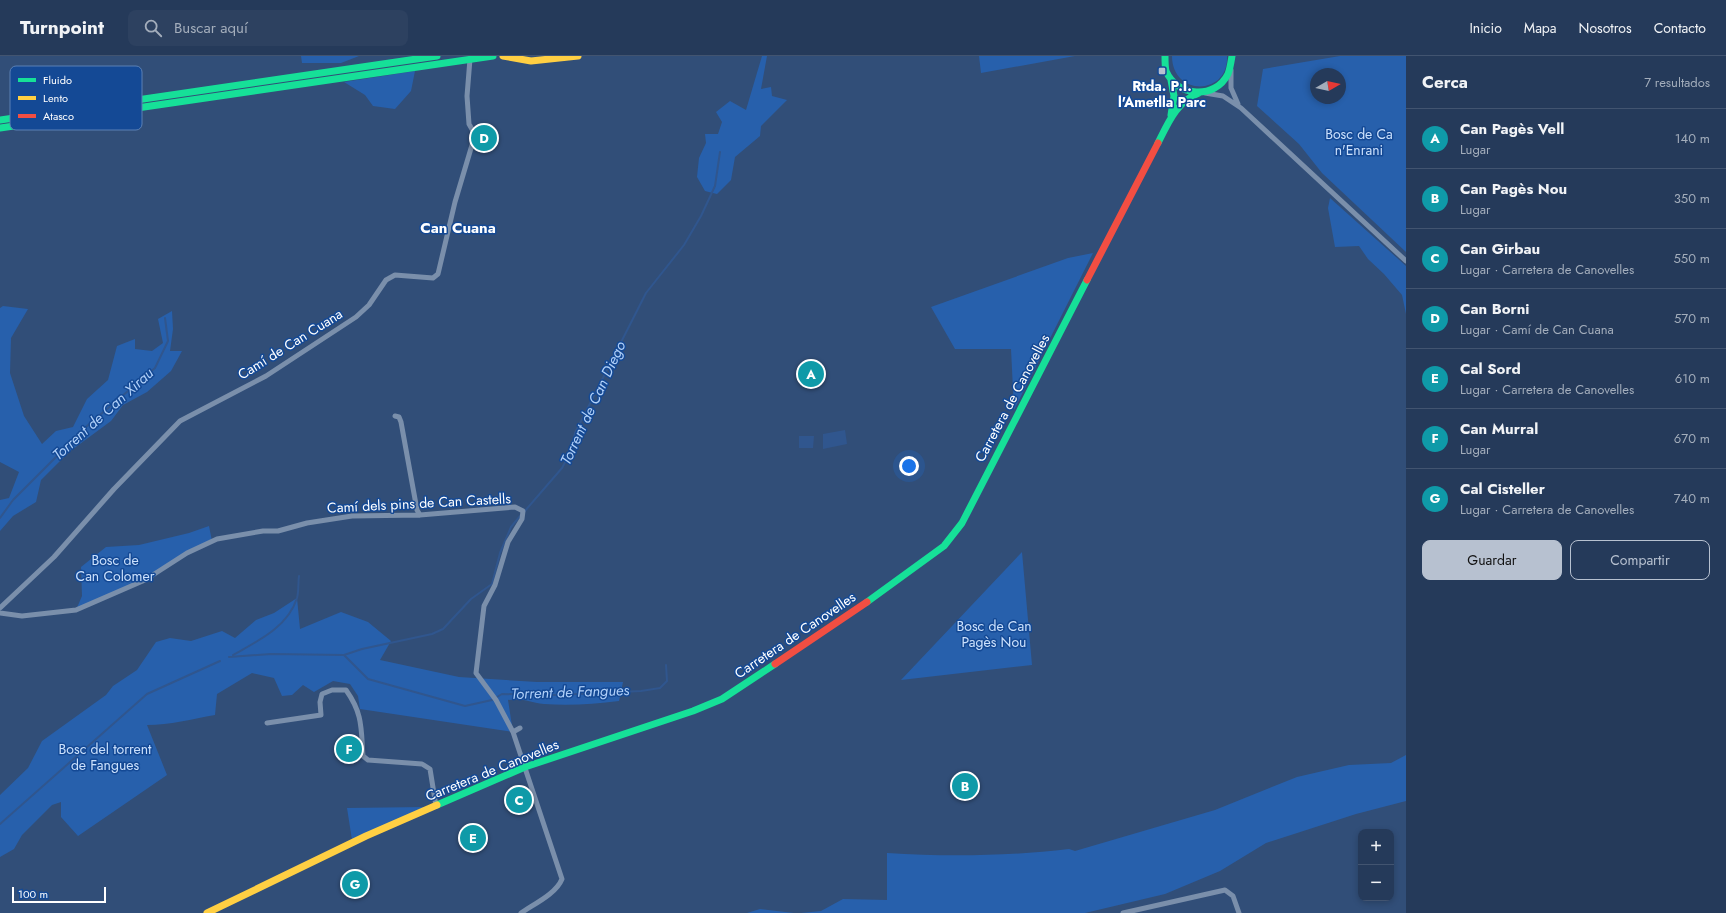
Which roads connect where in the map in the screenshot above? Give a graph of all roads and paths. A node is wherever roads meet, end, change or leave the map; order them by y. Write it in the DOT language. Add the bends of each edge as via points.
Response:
graph roads {
  1 [pos="437,56"];
  2 [pos="493,56"];
  3 [pos="503,56"];
  4 [pos="578,56"];
  5 [pos="1165,56"];
  6 [pos="1232,56"];
  7 [pos="470,59"];
  8 [pos="1231,68"];
  9 [pos="1171,79"];
  10 [pos="1201,93"];
  11 [pos="142,99"];
  12 [pos="142,107"];
  13 [pos="1242,108"];
  14 [pos="10,119"];
  15 [pos="0,120"];
  16 [pos="1169,121"];
  17 [pos="10,127"];
  18 [pos="0,128"];
  19 [pos="1406,261"];
  20 [pos="395,416"];
  21 [pos="420,514"];
  22 [pos="0,608"];
  23 [pos="0,612"];
  24 [pos="267,723"];
  25 [pos="520,728"];
  26 [pos="513,732"];
  27 [pos="525,767"];
  28 [pos="436,806"];
  29 [pos="207,913"];
  30 [pos="521,913"];
  31 [pos="1123,913"];
  32 [pos="1239,913"];
  1 -- 11 [label="main road"];
  2 -- 7 [label="main road"];
  3 -- 4 [label="main road" via="518,61"];
  5 -- 9 [label="main road, Carretera de Canovelles" via="1166,70"];
  6 -- 8 [label="main road"];
  7 -- 12 [label="main road"];
  7 -- 22 [label="street, Camí de Can Cuana" via="467,96 469,124 473,131 472,145 438,274 433,278 395,275 386,280 369,305 356,316 266,376 180,421 114,489 54,557"];
  8 -- 10 [label="main road, Carretera de Canovelles" via="1227,78 1218,87"];
  8 -- 13 [label="street" via="1231,88"];
  9 -- 10 [label="main road" via="1183,89"];
  9 -- 16 [label="main road, Carretera de Canovelles" via="1173,103"];
  10 -- 13 [label="street" via="1222,96"];
  10 -- 16 [label="main road, Carretera de Canovelles" via="1192,95 1182,102"];
  13 -- 19 [label="street"];
  14 -- 15 [label="main road"];
  16 -- 27 [label="main road, Carretera de Canovelles" via="962,523 944,546 885,590 722,699"];
  17 -- 18 [label="main road"];
  20 -- 21 [label="street" via="401,422 416,510"];
  21 -- 23 [label="street, Camí dels pins de Can Castells" via="352,516 307,522 278,531 217,539 187,553 145,580 76,610 22,616"];
  21 -- 26 [label="street, Camí dels pins de Can Castells" via="515,507 523,511 522,519 508,542 495,585 484,606 476,673 495,698"];
  24 -- 28 [label="street" via="320,716 322,694 332,690 346,690 360,716 363,756 368,760 422,764 430,769"];
  25 -- 26 [label="street"];
  26 -- 27 [label="street, Camí dels pins de Can Castells"];
  27 -- 28 [label="main road, Carretera de Canovelles"];
  27 -- 30 [label="street, Camí dels pins de Can Castells" via="562,879 560,885"];
  28 -- 29 [label="main road, Carretera de Canovelles" via="366,836"];
  31 -- 32 [label="street" via="1218,891 1230,892"];
}
